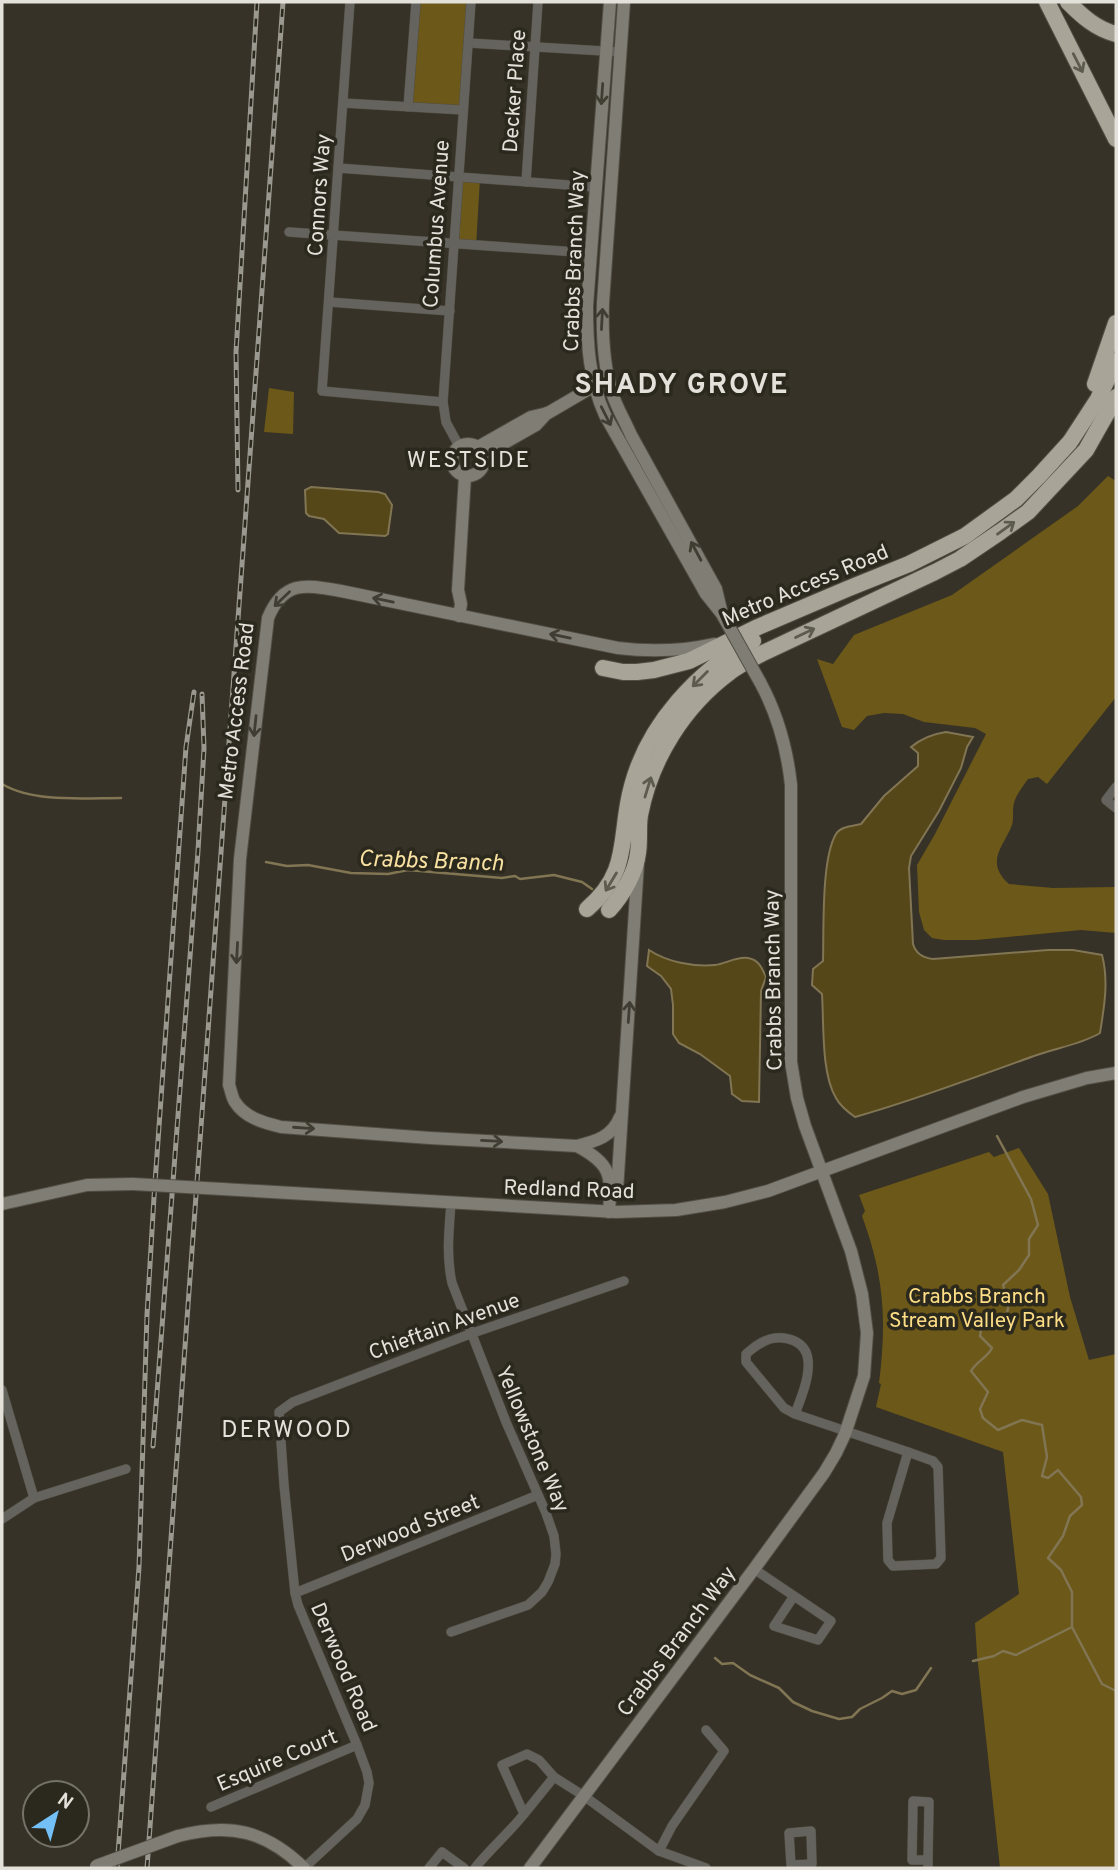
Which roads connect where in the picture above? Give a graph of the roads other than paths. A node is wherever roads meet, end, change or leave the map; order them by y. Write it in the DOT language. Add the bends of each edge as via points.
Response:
graph roads {
  1 [pos="350,2"];
  2 [pos="416,2"];
  3 [pos="471,2"];
  4 [pos="538,2"];
  5 [pos="610,2"];
  6 [pos="624,2"];
  7 [pos="1047,2"];
  8 [pos="1068,2"];
  9 [pos="1116,34"];
  10 [pos="469,43"];
  11 [pos="534,47"];
  12 [pos="605,51"];
  13 [pos="620,52"];
  14 [pos="343,103"];
  15 [pos="408,107"];
  16 [pos="463,110"];
  17 [pos="1116,139"];
  18 [pos="338,168"];
  19 [pos="459,177"];
  20 [pos="526,182"];
  21 [pos="596,187"];
  22 [pos="289,232"];
  23 [pos="333,235"];
  24 [pos="454,245"];
  25 [pos="591,253"];
  26 [pos="329,302"];
  27 [pos="450,311"];
  28 [pos="1116,323"];
  29 [pos="1116,361"];
  30 [pos="608,378"];
  31 [pos="594,386"];
  32 [pos="1116,398"];
  33 [pos="443,402"];
  34 [pos="459,446"];
  35 [pos="481,451"];
  36 [pos="1050,464"];
  37 [pos="465,476"];
  38 [pos="909,564"];
  39 [pos="458,590"];
  40 [pos="439,612"];
  41 [pos="722,614"];
  42 [pos="459,616"];
  43 [pos="728,640"];
  44 [pos="603,668"];
  45 [pos="1116,787"];
  46 [pos="1116,808"];
  47 [pos="638,854"];
  48 [pos="587,909"];
  49 [pos="609,910"];
  50 [pos="1116,1073"];
  51 [pos="622,1110"];
  52 [pos="577,1146"];
  53 [pos="823,1171"];
  54 [pos="451,1203"];
  55 [pos="2,1204"];
  56 [pos="613,1212"];
  57 [pos="625,1281"];
  58 [pos="470,1334"];
  59 [pos="2,1390"];
  60 [pos="279,1412"];
  61 [pos="795,1413"];
  62 [pos="845,1432"];
  63 [pos="908,1452"];
  64 [pos="126,1469"];
  65 [pos="538,1495"];
  66 [pos="34,1499"];
  67 [pos="2,1519"];
  68 [pos="754,1569"];
  69 [pos="295,1593"];
  70 [pos="794,1597"];
  71 [pos="452,1632"];
  72 [pos="706,1730"];
  73 [pos="358,1745"];
  74 [pos="554,1777"];
  75 [pos="584,1796"];
  76 [pos="211,1807"];
  77 [pos="524,1814"];
  78 [pos="659,1851"];
  79 [pos="928,1864"];
  80 [pos="93,1867"];
  81 [pos="304,1868"];
  82 [pos="429,1868"];
  83 [pos="464,1868"];
  84 [pos="475,1868"];
  85 [pos="530,1868"];
  86 [pos="706,1868"];
  1 -- 14 [label="street, Connors Way"];
  2 -- 15 [label="street"];
  3 -- 10 [label="street, Columbus Avenue"];
  4 -- 11 [label="street, Decker Place"];
  5 -- 12 [label="main road, Crabbs Branch Way"];
  6 -- 13 [label="main road, Crabbs Branch Way"];
  7 -- 17 [label="highway, one-way"];
  8 -- 9 [label="highway" via="1098,28"];
  10 -- 11 [label="street"];
  10 -- 16 [label="street, Columbus Avenue"];
  11 -- 12 [label="street"];
  11 -- 20 [label="street, Decker Place"];
  12 -- 13 [label="street"];
  12 -- 21 [label="main road, Crabbs Branch Way, one-way"];
  30 -- 13 [label="main road, Crabbs Branch Way, one-way" via="602,333"];
  14 -- 15 [label="street"];
  14 -- 18 [label="street, Connors Way"];
  15 -- 16 [label="street"];
  16 -- 19 [label="street, Columbus Avenue"];
  18 -- 19 [label="street"];
  18 -- 23 [label="street, Connors Way"];
  19 -- 20 [label="street"];
  19 -- 24 [label="street, Columbus Avenue"];
  20 -- 21 [label="street"];
  21 -- 25 [label="main road, Crabbs Branch Way"];
  22 -- 23 [label="street"];
  23 -- 24 [label="street"];
  23 -- 26 [label="street, Connors Way"];
  24 -- 25 [label="street"];
  24 -- 27 [label="street, Columbus Avenue"];
  25 -- 31 [label="main road, Crabbs Branch Way" via="587,346"];
  26 -- 27 [label="street"];
  26 -- 33 [label="street, Connors Way" via="322,391"];
  27 -- 33 [label="street, Columbus Avenue"];
  28 -- 36 [label="highway" via="1090,397"];
  29 -- 36 [label="highway, Metro Access Road" via="1079,430"];
  30 -- 31 [label="main road"];
  41 -- 30 [label="main road, Crabbs Branch Way, one-way" via="716,589 631,435"];
  31 -- 35 [label="main road" via="548,413 531,417"];
  31 -- 41 [label="main road, Crabbs Branch Way, one-way" via="605,415 706,594"];
  47 -- 32 [label="highway, Metro Access Road, one-way" via="640,815 657,762 676,728 718,681 781,644 952,564 1000,532 1028,512 1086,450"];
  33 -- 34 [label="street, Columbus Avenue" via="446,422"];
  34 -- 35 [label="main road" via="469,444"];
  34 -- 37 [label="main road" via="453,452 452,465"];
  35 -- 37 [label="main road" via="481,469"];
  36 -- 38 [label="highway, Metro Access Road" via="992,518"];
  37 -- 39 [label="main road"];
  38 -- 43 [label="highway, Metro Access Road"];
  38 -- 48 [label="highway, one-way" via="733,651 698,680 650,743 632,784 616,875"];
  39 -- 40 [label="main road"];
  39 -- 42 [label="main road"];
  40 -- 42 [label="main road, Metro Access Road"];
  40 -- 52 [label="main road, Metro Access Road, one-way" via="308,585 290,590 271,609 240,859 229,1085 246,1114 281,1127"];
  41 -- 53 [label="main road, Crabbs Branch Way, bridge" via="771,704 789,762 791,1062 805,1126"];
  43 -- 42 [label="main road, Metro Access Road, one-way" via="688,649 636,650"];
  43 -- 44 [label="highway" via="689,661 654,670"];
  45 -- 46 [label="street" via="1106,800"];
  47 -- 49 [label="highway" via="626,887"];
  51 -- 47 [label="main road, Metro Access Road, one-way"];
  50 -- 53 [label="main road, Redland Road" via="1023,1097"];
  51 -- 52 [label="main road" via="607,1136"];
  51 -- 56 [label="main road, Metro Access Road"];
  52 -- 56 [label="main road" via="592,1154 608,1173"];
  53 -- 56 [label="main road, Redland Road" via="725,1202 676,1210"];
  53 -- 62 [label="main road, Crabbs Branch Way" via="851,1251 867,1333 864,1376"];
  54 -- 55 [label="main road, Redland Road, bridge" via="133,1184 86,1185"];
  54 -- 56 [label="main road, Redland Road"];
  54 -- 58 [label="street, Yellowstone Way" via="449,1272"];
  57 -- 58 [label="street, Chieftain Avenue"];
  58 -- 60 [label="street, Chieftain Avenue" via="293,1402"];
  58 -- 65 [label="street, Yellowstone Way"];
  59 -- 66 [label="street"];
  60 -- 69 [label="street, Derwood Road"];
  61 -- 61 [label="street" via="784,1408 746,1362 746,1354 770,1339 796,1341 808,1356"];
  61 -- 62 [label="street"];
  62 -- 63 [label="street"];
  62 -- 68 [label="main road, Crabbs Branch Way" via="824,1473"];
  63 -- 63 [label="street" via="939,1467 941,1558 936,1564 893,1566 888,1560 887,1522"];
  64 -- 66 [label="street"];
  65 -- 69 [label="street, Derwood Street"];
  65 -- 71 [label="street, Yellowstone Way" via="556,1554 542,1592 528,1605"];
  66 -- 67 [label="street"];
  68 -- 70 [label="street"];
  68 -- 75 [label="main road, Crabbs Branch Way"];
  69 -- 73 [label="street, Derwood Road"];
  70 -- 70 [label="street" via="831,1621 818,1640 774,1626"];
  72 -- 78 [label="street" via="724,1751"];
  73 -- 76 [label="street, Esquire Court"];
  73 -- 81 [label="street, Derwood Road" via="367,1772 365,1805 357,1819"];
  74 -- 75 [label="street"];
  74 -- 77 [label="street"];
  74 -- 77 [label="street" via="527,1754 502,1765"];
  75 -- 78 [label="street"];
  75 -- 85 [label="main road, Crabbs Branch Way"];
  77 -- 84 [label="street"];
  78 -- 86 [label="street"];
  79 -- 79 [label="street" via="929,1802 913,1801 912,1860"];
  80 -- 81 [label="main road, bridge" via="178,1836 220,1829 275,1844"];
  82 -- 83 [label="street" via="442,1852"];
}
